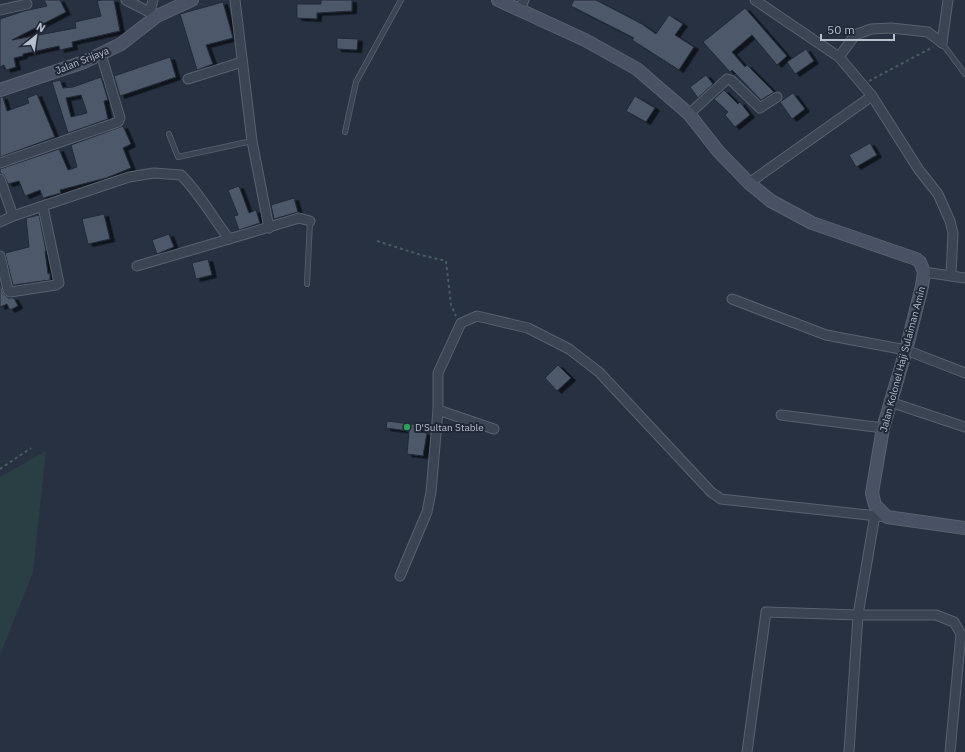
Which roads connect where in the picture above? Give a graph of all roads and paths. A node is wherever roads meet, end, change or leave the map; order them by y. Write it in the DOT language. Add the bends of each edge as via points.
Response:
graph roads {
  1 [pos="126,0"];
  2 [pos="153,0"];
  3 [pos="192,0"];
  4 [pos="235,0"];
  5 [pos="401,0"];
  6 [pos="498,0"];
  7 [pos="948,0"];
  8 [pos="758,1"];
  9 [pos="26,4"];
  10 [pos="522,5"];
  11 [pos="1,8"];
  12 [pos="153,14"];
  13 [pos="942,43"];
  14 [pos="101,54"];
  15 [pos="839,57"];
  16 [pos="242,62"];
  17 [pos="965,74"];
  18 [pos="188,79"];
  19 [pos="863,84"];
  20 [pos="0,90"];
  21 [pos="872,96"];
  22 [pos="777,97"];
  23 [pos="689,114"];
  24 [pos="345,132"];
  25 [pos="169,134"];
  26 [pos="252,141"];
  27 [pos="0,163"];
  28 [pos="0,179"];
  29 [pos="749,183"];
  30 [pos="44,207"];
  31 [pos="12,216"];
  32 [pos="310,221"];
  33 [pos="0,222"];
  34 [pos="269,228"];
  35 [pos="229,239"];
  36 [pos="377,241"];
  37 [pos="0,256"];
  38 [pos="137,266"];
  39 [pos="924,272"];
  40 [pos="951,275"];
  41 [pos="965,278"];
  42 [pos="307,284"];
  43 [pos="732,299"];
  44 [pos="461,323"];
  45 [pos="906,350"];
  46 [pos="965,374"];
  47 [pos="890,402"];
  48 [pos="438,410"];
  49 [pos="781,416"];
  50 [pos="965,427"];
  51 [pos="883,428"];
  52 [pos="494,429"];
  53 [pos="31,448"];
  54 [pos="0,469"];
  55 [pos="881,516"];
  56 [pos="965,528"];
  57 [pos="400,576"];
  58 [pos="858,615"];
  59 [pos="746,752"];
  60 [pos="849,752"];
  61 [pos="950,752"];
  1 -- 12 [label="street"];
  2 -- 12 [label="street"];
  3 -- 12 [label="street"];
  4 -- 16 [label="street"];
  5 -- 24 [label="lane" via="356,82"];
  6 -- 10 [label="street, Jalan Kolonel Haji Sulaiman Amin"];
  7 -- 13 [label="street"];
  8 -- 15 [label="street"];
  9 -- 11 [label="street"];
  10 -- 23 [label="street, Jalan Kolonel Haji Sulaiman Amin" via="637,69"];
  12 -- 14 [label="street, Jalan Srijaya" via="121,44"];
  13 -- 15 [label="street" via="928,32 891,28 871,30 855,35"];
  13 -- 17 [label="lane"];
  13 -- 19 [label="path"];
  14 -- 20 [label="street, Jalan Srijaya"];
  14 -- 27 [label="street" via="120,118 118,122"];
  15 -- 19 [label="street"];
  16 -- 18 [label="street"];
  16 -- 26 [label="street"];
  19 -- 21 [label="street"];
  21 -- 29 [label="street"];
  21 -- 40 [label="street" via="919,170 938,194 950,221"];
  22 -- 23 [label="street" via="760,108 731,80 727,80"];
  23 -- 29 [label="street, Jalan Kolonel Haji Sulaiman Amin" via="718,151"];
  25 -- 26 [label="lane" via="178,157"];
  26 -- 34 [label="street"];
  28 -- 31 [label="street"];
  29 -- 39 [label="street, Jalan Kolonel Haji Sulaiman Amin" via="771,201 812,223 916,259"];
  30 -- 31 [label="street"];
  30 -- 35 [label="street" via="129,177 154,174 181,175"];
  30 -- 37 [label="street" via="60,281 58,284 10,292"];
  31 -- 33 [label="street"];
  32 -- 34 [label="street" via="299,218"];
  32 -- 42 [label="lane"];
  34 -- 35 [label="street"];
  35 -- 38 [label="street"];
  36 -- 44 [label="path" via="446,261 451,305"];
  39 -- 40 [label="street"];
  39 -- 45 [label="street, Jalan Kolonel Haji Sulaiman Amin"];
  40 -- 41 [label="street"];
  43 -- 45 [label="street" via="826,335"];
  44 -- 48 [label="street" via="438,373"];
  44 -- 55 [label="street" via="477,316 496,319 528,328 569,349 599,372 711,492 721,499"];
  45 -- 46 [label="street"];
  45 -- 47 [label="street, Jalan Kolonel Haji Sulaiman Amin"];
  47 -- 50 [label="street"];
  47 -- 51 [label="street, Jalan Kolonel Haji Sulaiman Amin"];
  48 -- 52 [label="street"];
  48 -- 57 [label="street" via="428,512"];
  49 -- 51 [label="street"];
  51 -- 55 [label="street, Jalan Kolonel Haji Sulaiman Amin" via="872,493"];
  53 -- 54 [label="path"];
  55 -- 56 [label="street"];
  55 -- 58 [label="street"];
  58 -- 59 [label="street" via="766,612"];
  58 -- 60 [label="street"];
  58 -- 61 [label="street" via="936,615 954,622 959,628 960,651"];
}
